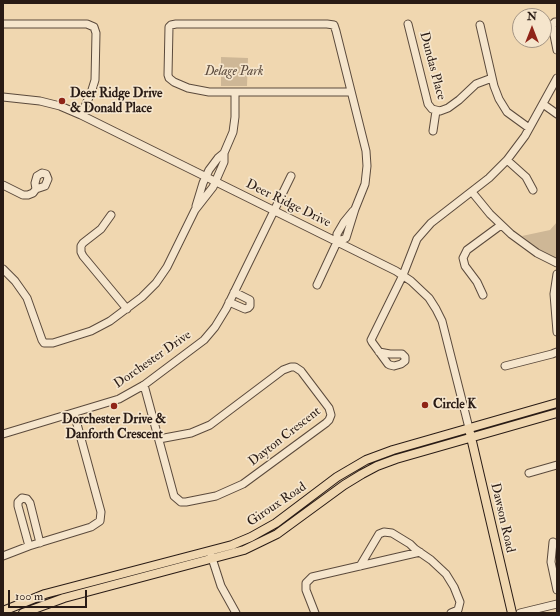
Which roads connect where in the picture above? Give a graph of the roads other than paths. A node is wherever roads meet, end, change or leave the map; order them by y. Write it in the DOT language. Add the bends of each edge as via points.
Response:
graph roads {
  1 [pos="557,22"];
  2 [pos="3,24"];
  3 [pos="408,24"];
  4 [pos="480,25"];
  5 [pos="557,50"];
  6 [pos="492,78"];
  7 [pos="557,78"];
  8 [pos="235,92"];
  9 [pos="351,92"];
  10 [pos="3,97"];
  11 [pos="543,104"];
  12 [pos="436,111"];
  13 [pos="557,114"];
  14 [pos="81,115"];
  15 [pos="529,128"];
  16 [pos="433,131"];
  17 [pos="224,153"];
  18 [pos="507,160"];
  19 [pos="206,176"];
  20 [pos="291,176"];
  21 [pos="216,181"];
  22 [pos="3,185"];
  23 [pos="36,189"];
  24 [pos="534,190"];
  25 [pos="472,192"];
  26 [pos="195,210"];
  27 [pos="274,210"];
  28 [pos="111,215"];
  29 [pos="501,225"];
  30 [pos="337,242"];
  31 [pos="557,263"];
  32 [pos="4,272"];
  33 [pos="403,274"];
  34 [pos="557,274"];
  35 [pos="317,285"];
  36 [pos="234,292"];
  37 [pos="483,295"];
  38 [pos="229,302"];
  39 [pos="126,308"];
  40 [pos="557,332"];
  41 [pos="379,352"];
  42 [pos="557,352"];
  43 [pos="505,366"];
  44 [pos="144,385"];
  45 [pos="557,403"];
  46 [pos="74,413"];
  47 [pos="557,413"];
  48 [pos="469,428"];
  49 [pos="3,434"];
  50 [pos="471,438"];
  51 [pos="159,439"];
  52 [pos="557,465"];
  53 [pos="529,473"];
  54 [pos="40,542"];
  55 [pos="553,542"];
  56 [pos="29,546"];
  57 [pos="210,550"];
  58 [pos="420,552"];
  59 [pos="3,556"];
  60 [pos="212,560"];
  61 [pos="360,566"];
  62 [pos="557,590"];
  63 [pos="557,604"];
  64 [pos="3,611"];
  65 [pos="23,613"];
  66 [pos="236,613"];
  67 [pos="315,613"];
  68 [pos="451,613"];
  69 [pos="512,613"];
  70 [pos="520,613"];
  1 -- 5 [label="street" via="552,25"];
  2 -- 14 [label="street" via="87,24 94,27 95,80"];
  3 -- 12 [label="street, Dundas Place" via="428,104"];
  4 -- 6 [label="street"];
  6 -- 12 [label="street, Dundas Place" via="476,84 448,108"];
  6 -- 15 [label="street" via="497,96 504,108"];
  7 -- 11 [label="street"];
  8 -- 9 [label="street"];
  8 -- 9 [label="street" via="196,90 171,80 168,72 170,25 332,25 336,29"];
  8 -- 17 [label="street" via="234,126"];
  9 -- 30 [label="street" via="367,161 365,184 346,238"];
  10 -- 14 [label="street, Deer Ridge Drive" via="40,101"];
  11 -- 13 [label="street"];
  11 -- 15 [label="street"];
  12 -- 16 [label="street, Dundas Place"];
  14 -- 19 [label="street, Deer Ridge Drive"];
  15 -- 18 [label="street"];
  17 -- 19 [label="street"];
  17 -- 21 [label="street" via="224,162"];
  18 -- 24 [label="street" via="526,177"];
  18 -- 25 [label="street"];
  19 -- 21 [label="street, Deer Ridge Drive"];
  19 -- 26 [label="street"];
  20 -- 27 [label="street, Dorchester Drive"];
  21 -- 26 [label="street"];
  21 -- 27 [label="street, Deer Ridge Drive"];
  22 -- 23 [label="street" via="26,196"];
  25 -- 29 [label="street"];
  25 -- 33 [label="street" via="422,233 415,243"];
  26 -- 39 [label="street" via="159,279 150,290"];
  27 -- 30 [label="street, Deer Ridge Drive"];
  27 -- 36 [label="street, Dorchester Drive"];
  28 -- 39 [label="street" via="101,229 82,245 81,252"];
  29 -- 31 [label="street" via="529,248"];
  29 -- 37 [label="street" via="468,250 463,258 465,266"];
  30 -- 33 [label="street, Deer Ridge Drive"];
  30 -- 35 [label="street"];
  32 -- 39 [label="street" via="20,286 42,340 47,343 91,331 110,321"];
  33 -- 41 [label="street" via="372,338"];
  33 -- 48 [label="street, Deer Ridge Drive" via="425,293 439,314"];
  34 -- 40 [label="street" via="554,298"];
  36 -- 38 [label="street, Dorchester Drive"];
  36 -- 38 [label="street" via="250,300 250,306 245,309"];
  38 -- 44 [label="street, Dorchester Drive" via="208,336"];
  42 -- 43 [label="street"];
  44 -- 46 [label="street, Dorchester Drive" via="119,399"];
  44 -- 51 [label="street, Dayton Crescent"];
  45 -- 48 [label="main road, Giroux Road"];
  46 -- 49 [label="street, Dorchester Drive"];
  46 -- 54 [label="street" via="101,518 91,527"];
  47 -- 50 [label="main road, Giroux Road"];
  48 -- 50 [label="main road, Dawson Road"];
  48 -- 57 [label="main road, Giroux Road" via="366,460 263,532 237,543"];
  50 -- 60 [label="main road, Giroux Road" via="396,459 369,470 277,534 244,550"];
  50 -- 69 [label="main road, Dawson Road"];
  51 -- 51 [label="street, Dayton Crescent" via="174,496 178,501 186,502 216,496 243,484 326,423 331,415 329,408 301,371 290,367 210,425 191,433"];
  52 -- 53 [label="street"];
  54 -- 56 [label="street"];
  54 -- 56 [label="street" via="30,504 27,499 22,498 18,506"];
  55 -- 62 [label="street" via="551,562"];
  56 -- 59 [label="street"];
  57 -- 60 [label="street"];
  57 -- 64 [label="main road, Giroux Road" via="53,592"];
  58 -- 61 [label="street"];
  58 -- 61 [label="street" via="392,533 384,532 376,537"];
  58 -- 68 [label="street" via="442,570 454,588 460,604 458,610"];
  60 -- 65 [label="main road, Giroux Road" via="64,598"];
  60 -- 66 [label="street" via="221,586"];
  61 -- 67 [label="street" via="314,576 307,581 306,590"];
  63 -- 70 [label="street"];
}
